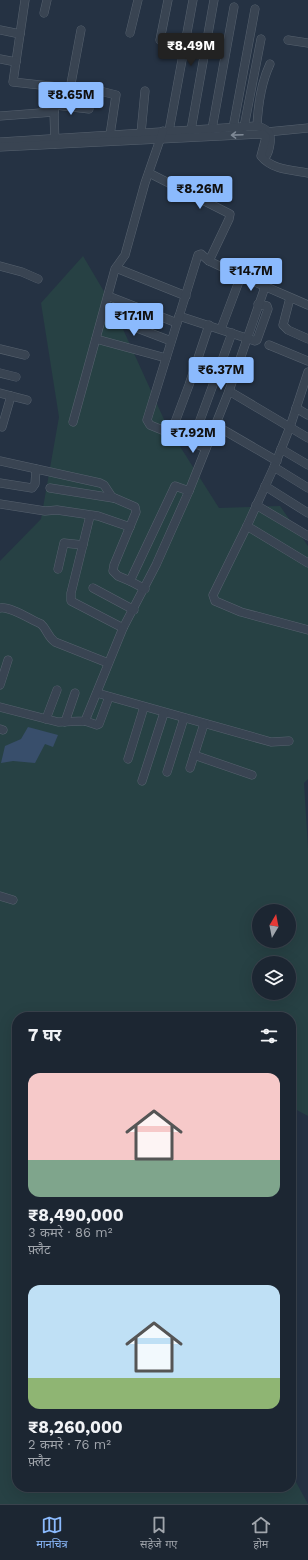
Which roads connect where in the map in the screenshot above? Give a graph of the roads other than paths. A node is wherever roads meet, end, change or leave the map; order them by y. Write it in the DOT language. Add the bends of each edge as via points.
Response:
graph roads {
  1 [pos="25,0"];
  2 [pos="47,0"];
  3 [pos="138,0"];
  4 [pos="168,0"];
  5 [pos="193,0"];
  6 [pos="214,0"];
  7 [pos="234,7"];
  8 [pos="255,9"];
  9 [pos="44,13"];
  10 [pos="0,30"];
  11 [pos="81,30"];
  12 [pos="130,33"];
  13 [pos="20,34"];
  14 [pos="261,39"];
  15 [pos="160,40"];
  16 [pos="288,40"];
  17 [pos="308,44"];
  18 [pos="248,45"];
  19 [pos="260,48"];
  20 [pos="0,59"];
  21 [pos="16,62"];
  22 [pos="255,70"];
  23 [pos="57,86"];
  24 [pos="70,89"];
  25 [pos="145,91"];
  26 [pos="238,100"];
  27 [pos="249,102"];
  28 [pos="54,108"];
  29 [pos="89,109"];
  30 [pos="248,112"];
  31 [pos="258,112"];
  32 [pos="0,116"];
  33 [pos="257,126"];
  34 [pos="244,127"];
  35 [pos="233,128"];
  36 [pos="308,128"];
  37 [pos="212,129"];
  38 [pos="191,130"];
  39 [pos="141,133"];
  40 [pos="165,133"];
  41 [pos="265,133"];
  42 [pos="110,135"];
  43 [pos="0,136"];
  44 [pos="0,142"];
  45 [pos="54,142"];
  46 [pos="0,147"];
  47 [pos="149,173"];
  48 [pos="308,173"];
  49 [pos="209,261"];
  50 [pos="0,266"];
  51 [pos="116,268"];
  52 [pos="241,276"];
  53 [pos="38,279"];
  54 [pos="265,287"];
  55 [pos="108,296"];
  56 [pos="186,296"];
  57 [pos="290,298"];
  58 [pos="308,305"];
  59 [pos="103,315"];
  60 [pos="178,320"];
  61 [pos="208,325"];
  62 [pos="221,329"];
  63 [pos="232,333"];
  64 [pos="247,338"];
  65 [pos="96,339"];
  66 [pos="308,339"];
  67 [pos="171,341"];
  68 [pos="270,346"];
  69 [pos="0,349"];
  70 [pos="25,355"];
  71 [pos="166,358"];
  72 [pos="308,361"];
  73 [pos="308,372"];
  74 [pos="0,373"];
  75 [pos="16,377"];
  76 [pos="305,388"];
  77 [pos="229,391"];
  78 [pos="0,393"];
  79 [pos="11,396"];
  80 [pos="27,400"];
  81 [pos="296,408"];
  82 [pos="308,415"];
  83 [pos="73,422"];
  84 [pos="215,425"];
  85 [pos="2,427"];
  86 [pos="290,427"];
  87 [pos="171,433"];
  88 [pos="308,438"];
  89 [pos="192,442"];
  90 [pos="206,448"];
  91 [pos="281,449"];
  92 [pos="0,461"];
  93 [pos="276,464"];
  94 [pos="308,465"];
  95 [pos="36,469"];
  96 [pos="0,483"];
  97 [pos="265,486"];
  98 [pos="50,488"];
  99 [pos="308,488"];
  100 [pos="189,491"];
  101 [pos="113,498"];
  102 [pos="0,504"];
  103 [pos="256,505"];
  104 [pos="308,513"];
  105 [pos="90,516"];
  106 [pos="247,526"];
  107 [pos="130,527"];
  108 [pos="308,536"];
  109 [pos="83,545"];
  110 [pos="308,563"];
  111 [pos="58,569"];
  112 [pos="130,581"];
  113 [pos="93,588"];
  114 [pos="145,589"];
  115 [pos="0,608"];
  116 [pos="134,610"];
  117 [pos="123,628"];
  118 [pos="308,630"];
  119 [pos="8,660"];
  120 [pos="108,663"];
  121 [pos="0,685"];
  122 [pos="57,690"];
  123 [pos="75,693"];
  124 [pos="97,693"];
  125 [pos="109,697"];
  126 [pos="0,707"];
  127 [pos="144,707"];
  128 [pos="164,713"];
  129 [pos="184,718"];
  130 [pos="46,719"];
  131 [pos="85,721"];
  132 [pos="65,722"];
  133 [pos="204,724"];
  134 [pos="289,741"];
  135 [pos="194,755"];
  136 [pos="128,759"];
  137 [pos="190,768"];
  138 [pos="168,772"];
  139 [pos="252,775"];
  140 [pos="142,781"];
  141 [pos="0,896"];
  142 [pos="13,900"];
  1 -- 13 [label="street"];
  2 -- 9 [label="street"];
  3 -- 12 [label="street"];
  4 -- 15 [label="street"];
  5 -- 40 [label="street"];
  6 -- 38 [label="street"];
  7 -- 37 [label="street"];
  8 -- 18 [label="street"];
  10 -- 13 [label="street"];
  11 -- 24 [label="street"];
  13 -- 21 [label="street"];
  14 -- 19 [label="street"];
  16 -- 17 [label="street"];
  18 -- 19 [label="street"];
  18 -- 26 [label="street"];
  19 -- 22 [label="street"];
  20 -- 21 [label="street"];
  21 -- 23 [label="street" via="14,83"];
  22 -- 27 [label="street"];
  22 -- 31 [label="street" via="267,69"];
  23 -- 24 [label="street"];
  23 -- 28 [label="street"];
  24 -- 42 [label="street" via="116,95"];
  25 -- 39 [label="street"];
  26 -- 27 [label="street"];
  26 -- 35 [label="street"];
  27 -- 30 [label="street"];
  28 -- 29 [label="street"];
  28 -- 32 [label="street"];
  28 -- 45 [label="street"];
  30 -- 31 [label="street"];
  30 -- 34 [label="street"];
  31 -- 33 [label="street"];
  33 -- 34 [label="street"];
  33 -- 41 [label="street"];
  34 -- 35 [label="street"];
  35 -- 37 [label="street"];
  36 -- 41 [label="street"];
  37 -- 38 [label="street"];
  38 -- 40 [label="street"];
  39 -- 40 [label="street"];
  39 -- 42 [label="street"];
  41 -- 40 [label="street, one-way"];
  40 -- 45 [label="street"];
  40 -- 47 [label="street"];
  41 -- 48 [label="street" via="262,154 264,158 274,166"];
  42 -- 45 [label="street"];
  43 -- 44 [label="street"];
  44 -- 45 [label="street"];
  44 -- 46 [label="street"];
  45 -- 46 [label="street"];
  47 -- 49 [label="street" via="230,214"];
  47 -- 51 [label="street" via="125,255"];
  49 -- 52 [label="street"];
  49 -- 56 [label="street" via="201,254 198,255"];
  50 -- 53 [label="street"];
  51 -- 55 [label="street"];
  51 -- 56 [label="street"];
  52 -- 54 [label="street"];
  52 -- 62 [label="street"];
  54 -- 57 [label="street"];
  54 -- 64 [label="street"];
  55 -- 59 [label="street"];
  55 -- 60 [label="street"];
  56 -- 60 [label="street"];
  57 -- 58 [label="street"];
  57 -- 66 [label="street" via="283,325"];
  59 -- 65 [label="street"];
  59 -- 67 [label="street"];
  60 -- 61 [label="street"];
  60 -- 67 [label="street"];
  61 -- 62 [label="street"];
  61 -- 87 [label="street"];
  62 -- 63 [label="street"];
  63 -- 64 [label="street"];
  63 -- 89 [label="street"];
  64 -- 77 [label="street"];
  65 -- 71 [label="street"];
  65 -- 83 [label="street"];
  67 -- 71 [label="street"];
  68 -- 72 [label="street"];
  69 -- 70 [label="street"];
  71 -- 87 [label="street" via="147,420 150,425"];
  73 -- 76 [label="street"];
  74 -- 75 [label="street"];
  76 -- 81 [label="street"];
  77 -- 84 [label="street"];
  77 -- 86 [label="street"];
  78 -- 79 [label="street"];
  79 -- 80 [label="street"];
  79 -- 85 [label="street"];
  81 -- 82 [label="street"];
  81 -- 86 [label="street"];
  84 -- 90 [label="street"];
  84 -- 93 [label="street"];
  86 -- 88 [label="street"];
  86 -- 91 [label="street"];
  87 -- 89 [label="street"];
  89 -- 90 [label="street"];
  90 -- 100 [label="street"];
  91 -- 93 [label="street"];
  91 -- 94 [label="street"];
  92 -- 95 [label="street"];
  93 -- 97 [label="street"];
  93 -- 99 [label="street"];
  95 -- 96 [label="street" via="35,484 32,488"];
  95 -- 101 [label="street" via="100,483"];
  97 -- 103 [label="street"];
  97 -- 104 [label="street"];
  98 -- 101 [label="street"];
  100 -- 112 [label="street" via="175,486"];
  100 -- 114 [label="street"];
  101 -- 107 [label="street" via="136,509"];
  102 -- 105 [label="street"];
  103 -- 106 [label="street"];
  103 -- 108 [label="street"];
  105 -- 107 [label="street" via="106,518"];
  105 -- 109 [label="street"];
  106 -- 110 [label="street"];
  106 -- 118 [label="street" via="212,595 214,601 241,612"];
  107 -- 112 [label="street" via="113,570 118,576"];
  109 -- 111 [label="street" via="64,543"];
  109 -- 117 [label="street" via="71,601"];
  112 -- 114 [label="street"];
  113 -- 116 [label="street"];
  114 -- 116 [label="street"];
  115 -- 120 [label="street" via="9,609 41,624 55,642"];
  116 -- 117 [label="street"];
  117 -- 120 [label="street"];
  119 -- 121 [label="street"];
  120 -- 124 [label="street"];
  122 -- 130 [label="street"];
  123 -- 132 [label="street"];
  124 -- 125 [label="street"];
  124 -- 131 [label="street"];
  125 -- 127 [label="street"];
  125 -- 131 [label="street" via="99,724"];
  126 -- 130 [label="street"];
  127 -- 128 [label="street"];
  127 -- 136 [label="street"];
  128 -- 129 [label="street"];
  128 -- 140 [label="street"];
  129 -- 133 [label="street"];
  129 -- 138 [label="street"];
  130 -- 132 [label="street"];
  131 -- 132 [label="street"];
  133 -- 134 [label="street" via="271,742"];
  133 -- 135 [label="street"];
  135 -- 137 [label="street"];
  135 -- 139 [label="street"];
  141 -- 142 [label="street"];
}
